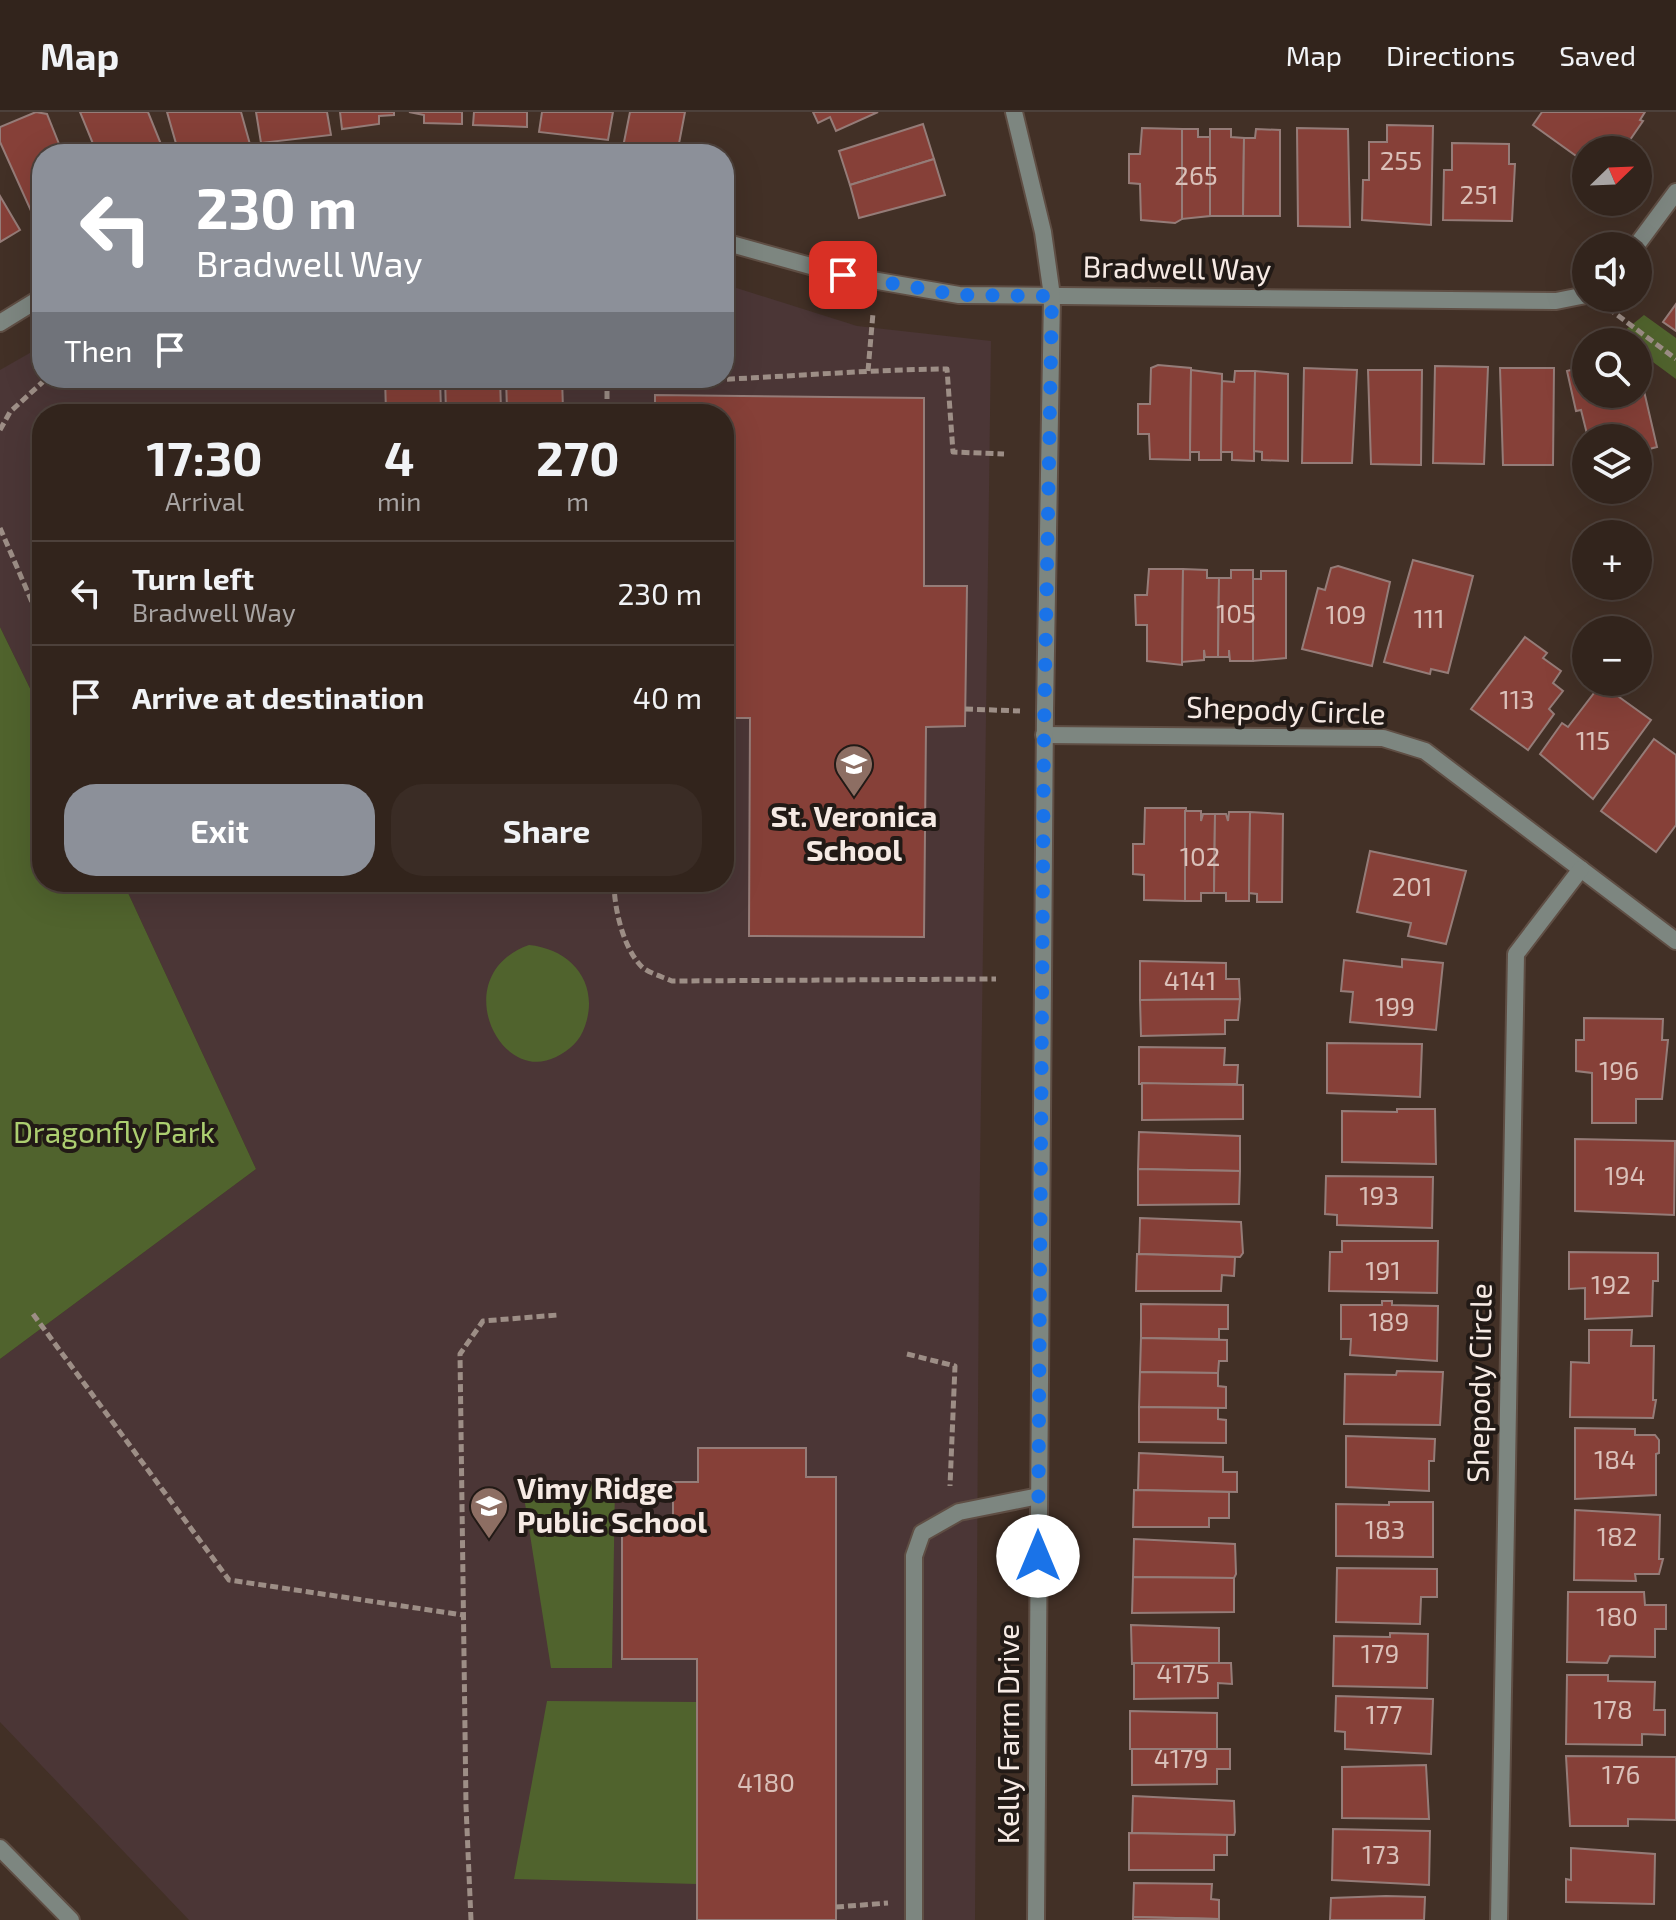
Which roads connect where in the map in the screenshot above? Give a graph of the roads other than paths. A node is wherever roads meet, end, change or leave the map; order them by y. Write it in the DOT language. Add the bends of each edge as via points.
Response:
graph roads {
  1 [pos="1014,112"];
  2 [pos="1676,192"];
  3 [pos="1646,232"];
  4 [pos="734,245"];
  5 [pos="1052,296"];
  6 [pos="1572,298"];
  7 [pos="32,303"];
  8 [pos="0,323"];
  9 [pos="1044,735"];
  10 [pos="1581,869"];
  11 [pos="1676,941"];
  12 [pos="1039,1496"];
  13 [pos="0,1848"];
  14 [pos="71,1920"];
  15 [pos="914,1920"];
  16 [pos="1036,1920"];
  17 [pos="1499,1920"];
  1 -- 5 [label="street, Kelly Farm Drive" via="1043,232"];
  2 -- 3 [label="street"];
  4 -- 5 [label="street, Bradwell Way" via="843,275 959,295"];
  5 -- 6 [label="street, Bradwell Way"];
  5 -- 9 [label="street, Kelly Farm Drive"];
  7 -- 8 [label="street"];
  9 -- 10 [label="street, Shepody Circle" via="1383,738 1425,751"];
  9 -- 12 [label="street, Kelly Farm Drive"];
  10 -- 11 [label="street, Shepody Circle"];
  10 -- 17 [label="street, Shepody Circle" via="1516,954"];
  12 -- 15 [label="street" via="959,1512 922,1533 914,1556"];
  12 -- 16 [label="street, Kelly Farm Drive"];
  13 -- 14 [label="street"];
}
